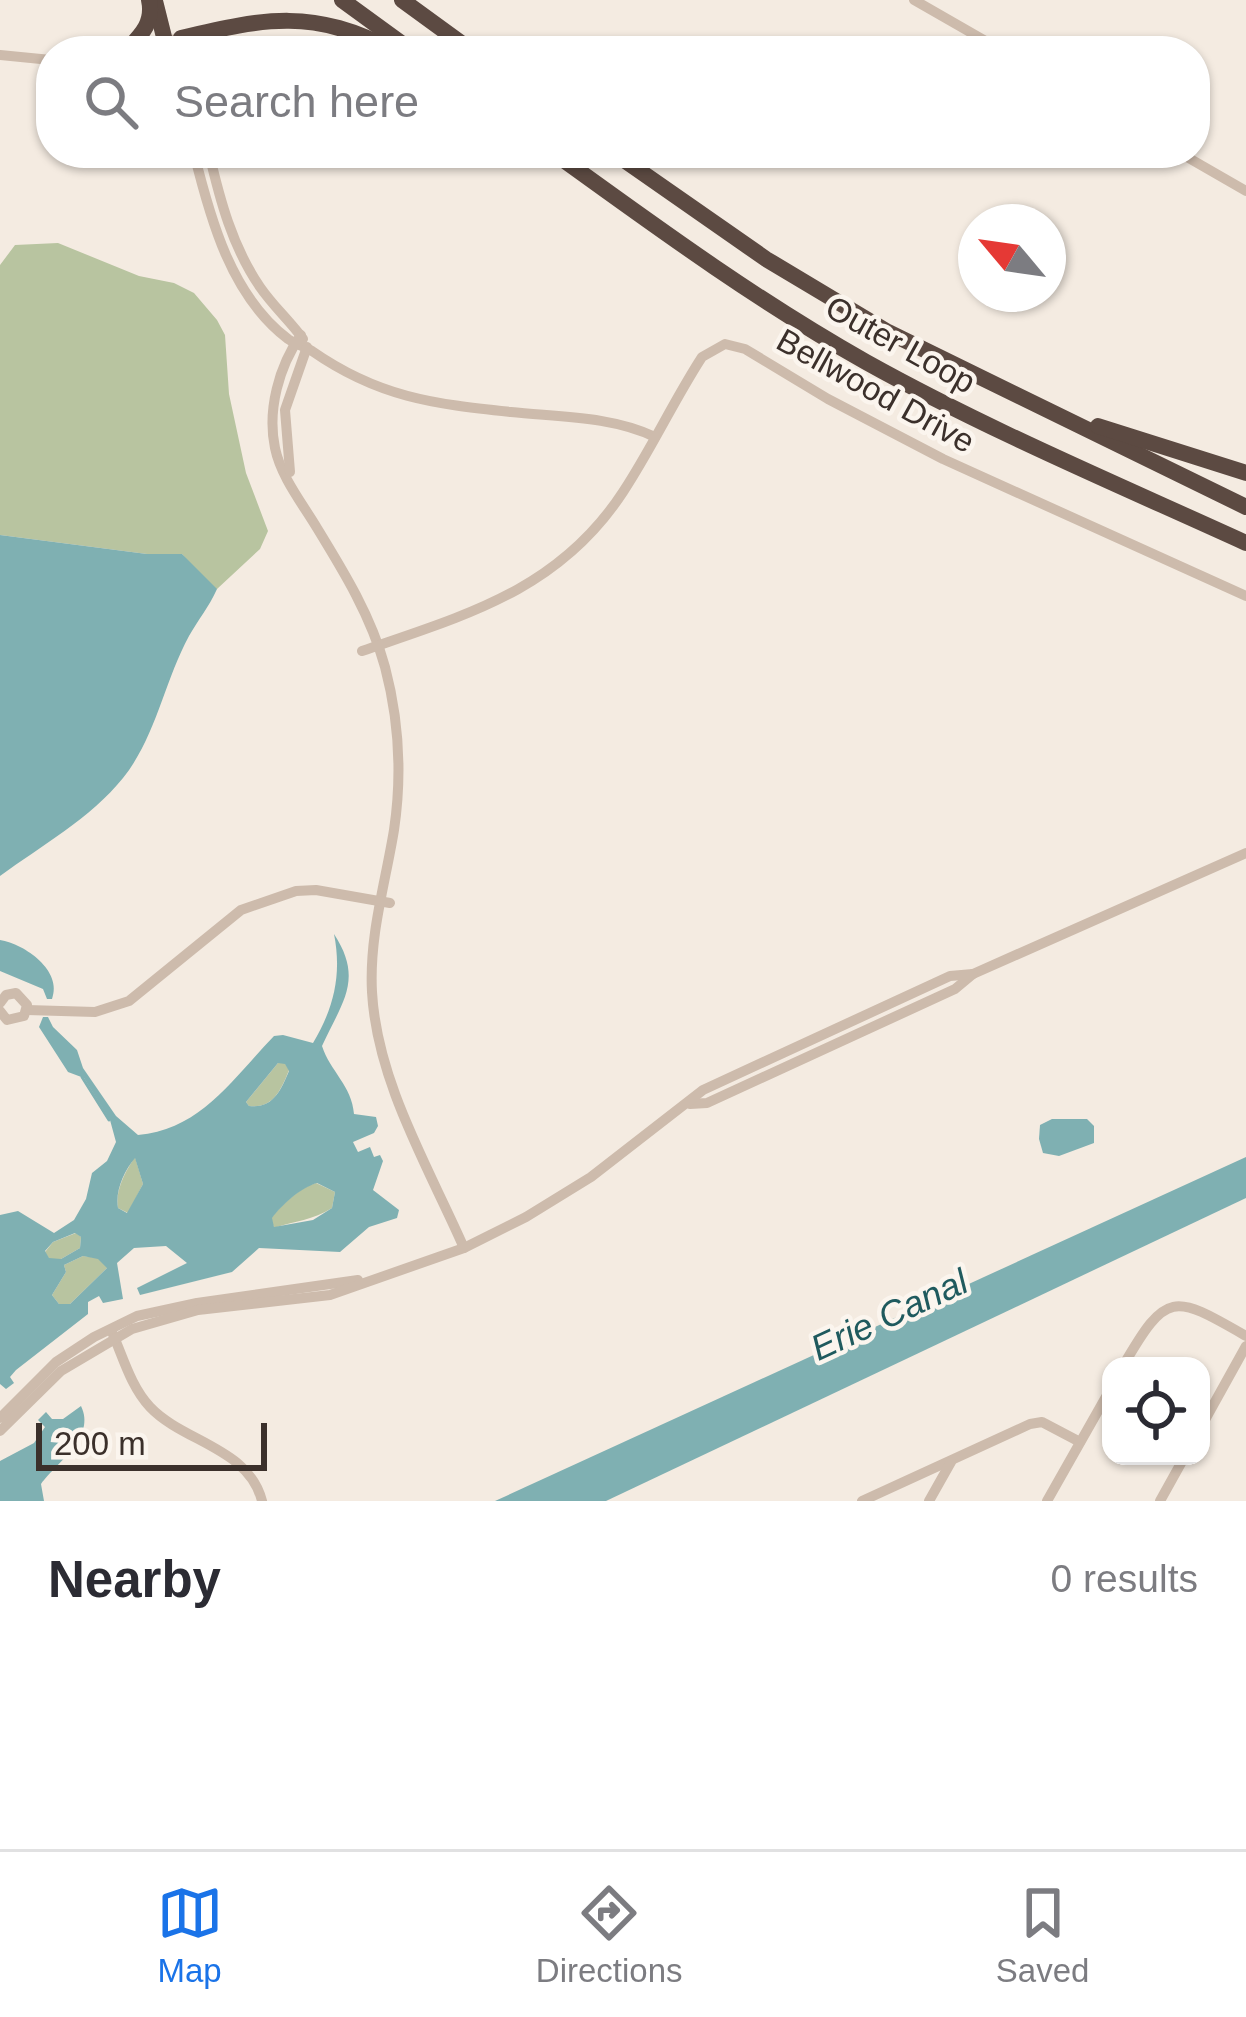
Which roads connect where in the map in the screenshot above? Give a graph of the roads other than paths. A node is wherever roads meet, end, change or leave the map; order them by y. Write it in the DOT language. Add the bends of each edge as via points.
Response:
graph roads {
  1 [pos="152,0"];
  2 [pos="342,0"];
  3 [pos="402,0"];
  4 [pos="914,0"];
  5 [pos="140,36"];
  6 [pos="172,36"];
  7 [pos="199,36"];
  8 [pos="362,36"];
  9 [pos="391,36"];
  10 [pos="451,36"];
  11 [pos="977,36"];
  12 [pos="0,56"];
  13 [pos="36,59"];
  14 [pos="198,168"];
  15 [pos="212,168"];
  16 [pos="575,168"];
  17 [pos="636,168"];
  18 [pos="1206,168"];
  19 [pos="1246,191"];
  20 [pos="301,342"];
  21 [pos="1013,396"];
  22 [pos="655,437"];
  23 [pos="1246,473"];
  24 [pos="1246,507"];
  25 [pos="1246,543"];
  26 [pos="1246,596"];
  27 [pos="378,645"];
  28 [pos="362,651"];
  29 [pos="1246,853"];
  30 [pos="384,902"];
  31 [pos="0,1007"];
  32 [pos="27,1010"];
  33 [pos="464,1249"];
  34 [pos="112,1334"];
  35 [pos="1246,1336"];
  36 [pos="1246,1346"];
  37 [pos="1129,1357"];
  38 [pos="1102,1404"];
  39 [pos="1210,1411"];
  40 [pos="0,1418"];
  41 [pos="0,1431"];
  42 [pos="1080,1442"];
  43 [pos="952,1460"];
  44 [pos="1180,1465"];
  45 [pos="262,1501"];
  46 [pos="862,1501"];
  47 [pos="929,1501"];
  48 [pos="1047,1501"];
  49 [pos="1160,1501"];
  1 -- 5 [label="highway"];
  1 -- 6 [label="highway"];
  2 -- 9 [label="highway"];
  3 -- 10 [label="highway"];
  4 -- 11 [label="street"];
  7 -- 8 [label="highway" via="266,20 312,20"];
  12 -- 13 [label="street"];
  14 -- 20 [label="street" via="232,268 264,314"];
  15 -- 20 [label="street" via="244,261"];
  16 -- 25 [label="highway, Outer Loop" via="710,266 854,355"];
  17 -- 21 [label="highway, Outer Loop" via="814,290"];
  18 -- 19 [label="street"];
  20 -- 22 [label="street" via="364,383 416,401 594,421"];
  20 -- 27 [label="street" via="278,386 278,460"];
  21 -- 23 [label="highway"];
  21 -- 24 [label="highway, Outer Loop"];
  22 -- 26 [label="street, Bellwood Drive" via="704,355 735,345 934,455"];
  22 -- 27 [label="street, Bellwood Drive" via="607,515 548,572 486,608"];
  27 -- 28 [label="street, Bellwood Drive"];
  27 -- 30 [label="street" via="398,759"];
  29 -- 33 [label="street" via="703,1090 591,1177"];
  30 -- 32 [label="street" via="296,891 226,920 129,1000 95,1012"];
  30 -- 33 [label="street" via="372,948 378,1035"];
  31 -- 32 [label="street" via="11,1021"];
  31 -- 32 [label="street" via="16,993"];
  33 -- 34 [label="street" via="330,1295 198,1310"];
  34 -- 40 [label="street" via="56,1362"];
  34 -- 41 [label="street"];
  34 -- 45 [label="street" via="149,1407 235,1461"];
  35 -- 37 [label="street" via="1192,1304 1166,1308"];
  36 -- 39 [label="street"];
  38 -- 42 [label="street"];
  42 -- 43 [label="street" via="1042,1422"];
  42 -- 48 [label="street"];
  43 -- 46 [label="street"];
  43 -- 47 [label="street"];
  44 -- 49 [label="street"];
}
